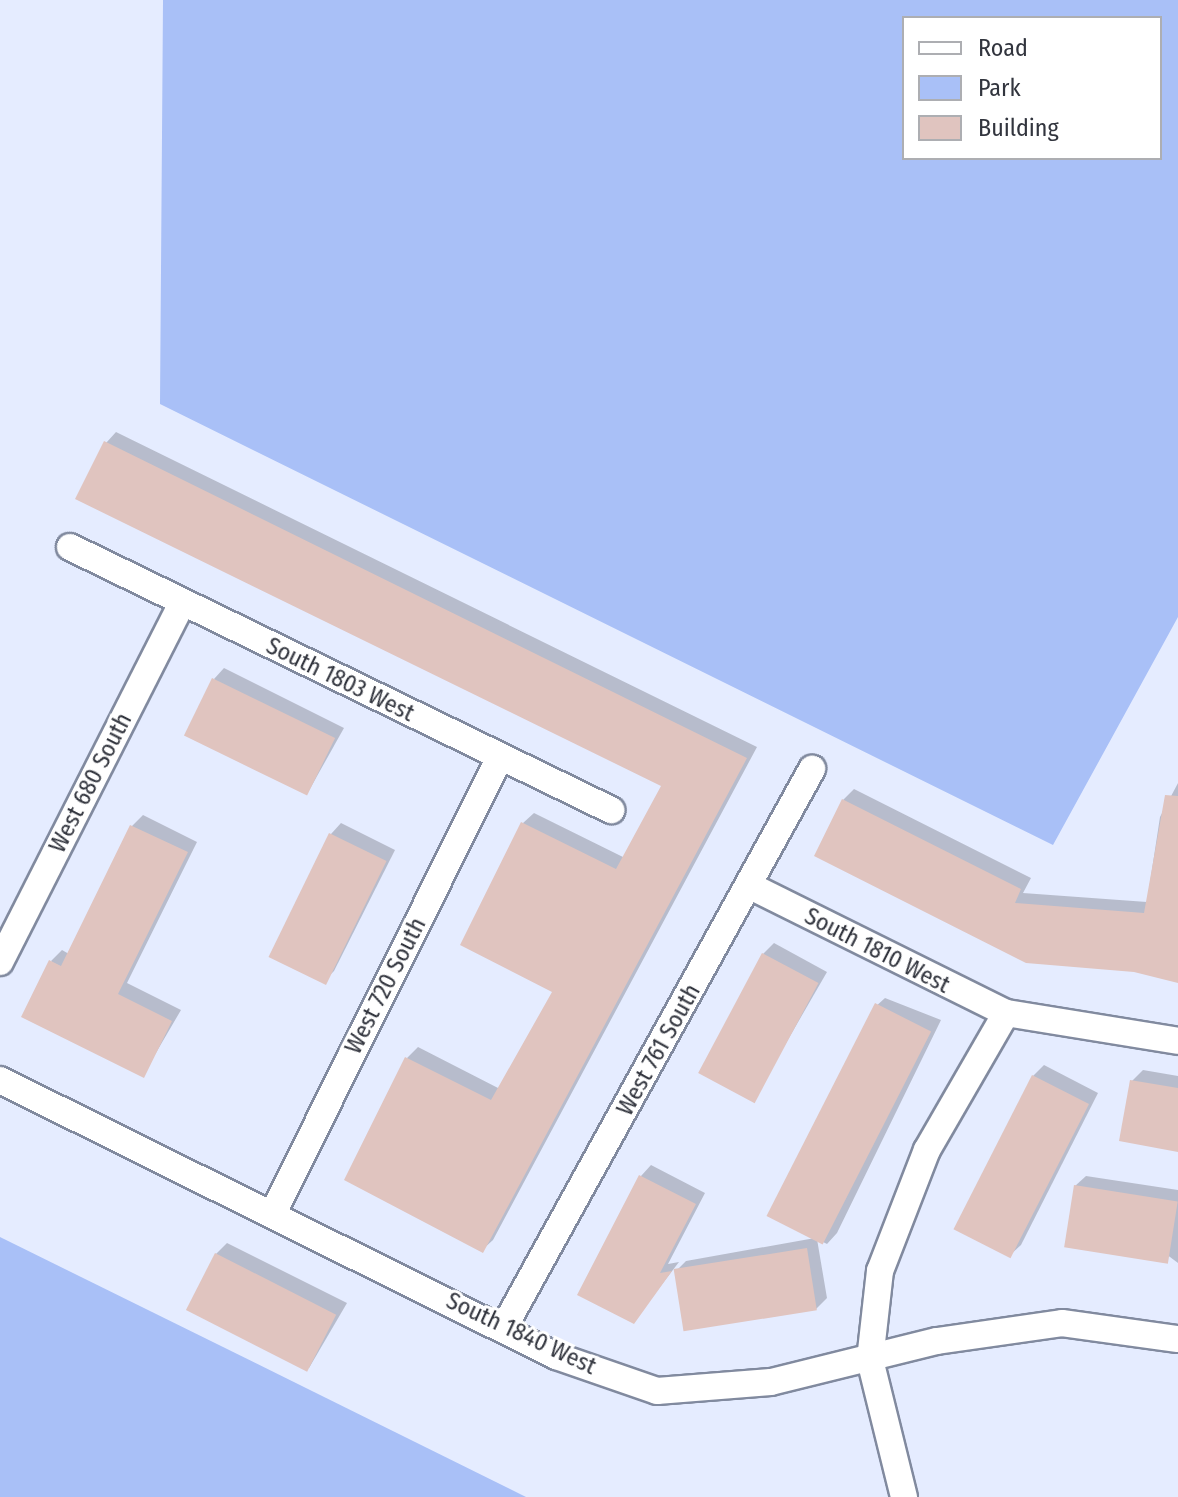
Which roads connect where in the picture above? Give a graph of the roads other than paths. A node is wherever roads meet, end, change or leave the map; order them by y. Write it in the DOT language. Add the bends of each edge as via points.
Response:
graph roads {
  1 [pos="70,547"];
  2 [pos="182,603"];
  3 [pos="500,757"];
  4 [pos="812,769"];
  5 [pos="611,810"];
  6 [pos="750,886"];
  7 [pos="0,962"];
  8 [pos="1006,1013"];
  9 [pos="1178,1041"];
  10 [pos="0,1080"];
  11 [pos="272,1215"];
  12 [pos="503,1329"];
  13 [pos="1178,1339"];
  14 [pos="870,1360"];
  15 [pos="904,1497"];
  1 -- 2 [label="street, South 1803 West"];
  2 -- 3 [label="street, South 1803 West"];
  2 -- 7 [label="street, West 680 South"];
  3 -- 5 [label="street, South 1803 West"];
  3 -- 11 [label="street, West 720 South"];
  4 -- 6 [label="street, West 761 South"];
  6 -- 8 [label="street, South 1810 West"];
  6 -- 12 [label="street, West 761 South"];
  8 -- 9 [label="street, South 1810 West"];
  8 -- 14 [label="street" via="927,1150 880,1271"];
  10 -- 11 [label="street, South 1840 West"];
  11 -- 12 [label="street, South 1840 West"];
  12 -- 14 [label="street, South 1840 West" via="556,1356 657,1391 771,1382"];
  13 -- 14 [label="street, South 1840 West" via="1062,1323 937,1341"];
  14 -- 15 [label="street"];
}
